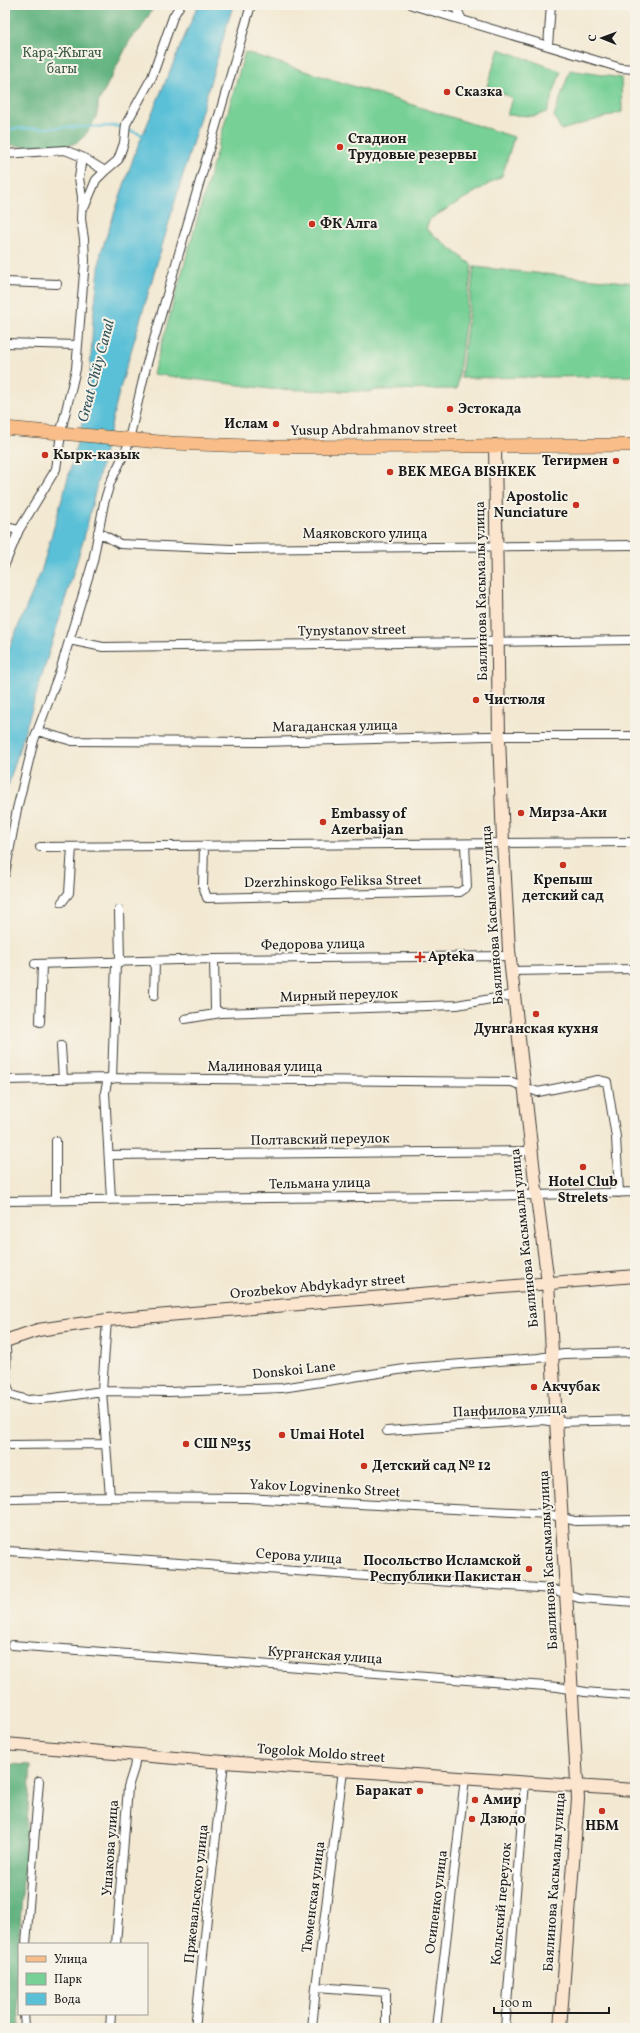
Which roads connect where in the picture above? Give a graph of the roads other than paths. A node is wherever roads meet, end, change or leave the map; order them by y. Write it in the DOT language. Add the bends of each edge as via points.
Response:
graph roads {
  1 [pos="180,5"];
  2 [pos="251,5"];
  3 [pos="412,5"];
  4 [pos="455,5"];
  5 [pos="551,5"];
  6 [pos="462,20"];
  7 [pos="548,46"];
  8 [pos="635,69"];
  9 [pos="5,154"];
  10 [pos="82,157"];
  11 [pos="105,171"];
  12 [pos="81,219"];
  13 [pos="5,282"];
  14 [pos="57,284"];
  15 [pos="5,343"];
  16 [pos="77,345"];
  17 [pos="5,428"];
  18 [pos="66,434"];
  19 [pos="129,440"];
  20 [pos="495,445"];
  21 [pos="635,445"];
  22 [pos="5,527"];
  23 [pos="19,530"];
  24 [pos="98,532"];
  25 [pos="635,545"];
  26 [pos="496,546"];
  27 [pos="5,564"];
  28 [pos="69,640"];
  29 [pos="635,640"];
  30 [pos="497,642"];
  31 [pos="37,731"];
  32 [pos="499,736"];
  33 [pos="635,736"];
  34 [pos="503,842"];
  35 [pos="635,842"];
  36 [pos="465,844"];
  37 [pos="204,846"];
  38 [pos="40,847"];
  39 [pos="72,847"];
  40 [pos="5,874"];
  41 [pos="62,902"];
  42 [pos="119,910"];
  43 [pos="510,956"];
  44 [pos="214,959"];
  45 [pos="155,962"];
  46 [pos="118,963"];
  47 [pos="635,969"];
  48 [pos="511,971"];
  49 [pos="513,995"];
  50 [pos="154,996"];
  51 [pos="221,1013"];
  52 [pos="185,1019"];
  53 [pos="40,1022"];
  54 [pos="61,1046"];
  55 [pos="110,1078"];
  56 [pos="63,1079"];
  57 [pos="5,1080"];
  58 [pos="524,1087"];
  59 [pos="56,1141"];
  60 [pos="531,1151"];
  61 [pos="109,1155"];
  62 [pos="635,1192"];
  63 [pos="619,1193"];
  64 [pos="536,1195"];
  65 [pos="111,1199"];
  66 [pos="56,1200"];
  67 [pos="5,1201"];
  68 [pos="635,1276"];
  69 [pos="548,1284"];
  70 [pos="107,1320"];
  71 [pos="5,1341"];
  72 [pos="635,1352"];
  73 [pos="552,1356"];
  74 [pos="102,1391"];
  75 [pos="635,1420"];
  76 [pos="556,1422"];
  77 [pos="387,1431"];
  78 [pos="106,1444"];
  79 [pos="11,1445"];
  80 [pos="110,1497"];
  81 [pos="12,1499"];
  82 [pos="562,1517"];
  83 [pos="635,1520"];
  84 [pos="8,1551"];
  85 [pos="566,1594"];
  86 [pos="635,1602"];
  87 [pos="12,1645"];
  88 [pos="572,1689"];
  89 [pos="635,1696"];
  90 [pos="5,1744"];
  91 [pos="136,1755"];
  92 [pos="224,1762"];
  93 [pos="343,1770"];
  94 [pos="465,1778"];
  95 [pos="39,1781"];
  96 [pos="525,1782"];
  97 [pos="577,1786"];
  98 [pos="635,1790"];
  99 [pos="26,1943"];
  100 [pos="116,1943"];
  101 [pos="316,1987"];
  102 [pos="24,2015"];
  103 [pos="111,2015"];
  104 [pos="25,2028"];
  105 [pos="110,2028"];
  106 [pos="196,2028"];
  107 [pos="312,2028"];
  108 [pos="386,2028"];
  109 [pos="436,2028"];
  110 [pos="505,2028"];
  111 [pos="560,2028"];
  1 -- 11 [label="street" via="173,17 152,77 126,124 124,143 118,160"];
  2 -- 19 [label="street" via="144,373"];
  3 -- 6 [label="street"];
  4 -- 6 [label="street"];
  5 -- 7 [label="street"];
  6 -- 7 [label="street"];
  7 -- 8 [label="street" via="621,68"];
  9 -- 10 [label="street" via="65,150"];
  10 -- 11 [label="street"];
  10 -- 12 [label="street" via="79,178 82,197"];
  11 -- 12 [label="street" via="96,180"];
  12 -- 16 [label="street" via="85,261"];
  13 -- 14 [label="street"];
  15 -- 16 [label="street"];
  16 -- 18 [label="street"];
  17 -- 18 [label="main road, Yusup Abdrahmanov street"];
  18 -- 19 [label="main road, Yusup Abdrahmanov street"];
  18 -- 23 [label="street" via="56,468"];
  19 -- 20 [label="main road, Yusup Abdrahmanov street" via="273,447"];
  19 -- 24 [label="street" via="110,483"];
  20 -- 21 [label="main road, Yusup Abdrahmanov street"];
  20 -- 26 [label="main road, Баялинова Касымалы улица"];
  22 -- 23 [label="street"];
  23 -- 27 [label="street"];
  24 -- 26 [label="street, Маяковского улица" via="120,544 231,549"];
  24 -- 28 [label="street" via="93,561"];
  25 -- 26 [label="street, Маяковского улица"];
  26 -- 30 [label="main road, Баялинова Касымалы улица"];
  28 -- 30 [label="street, Tynystanov street" via="103,647"];
  28 -- 31 [label="street"];
  29 -- 30 [label="street, Tynystanov street"];
  30 -- 32 [label="main road, Баялинова Касымалы улица"];
  31 -- 32 [label="street, Магаданская улица" via="80,742 261,742"];
  31 -- 40 [label="street" via="17,810"];
  32 -- 33 [label="street, Магаданская улица"];
  32 -- 34 [label="main road, Баялинова Касымалы улица"];
  34 -- 35 [label="street"];
  34 -- 36 [label="street"];
  34 -- 43 [label="main road, Баялинова Касымалы улица"];
  36 -- 37 [label="street"];
  36 -- 37 [label="street, Dzerzhinskogo Feliksa Street" via="467,887 460,892 207,898 203,886"];
  37 -- 39 [label="street"];
  38 -- 39 [label="street"];
  39 -- 41 [label="street" via="69,893"];
  42 -- 46 [label="street"];
  43 -- 44 [label="street, Федорова улица"];
  43 -- 48 [label="main road, Баялинова Касымалы улица"];
  44 -- 45 [label="street, Федорова улица"];
  44 -- 51 [label="street" via="215,1009"];
  45 -- 46 [label="street, Федорова улица"];
  45 -- 50 [label="street"];
  46 -- 53 [label="street, Федорова улица" via="39,964"];
  46 -- 55 [label="street"];
  47 -- 48 [label="street"];
  48 -- 49 [label="main road, Баялинова Касымалы улица"];
  49 -- 51 [label="street, Мирный переулок" via="457,1005"];
  49 -- 58 [label="main road, Баялинова Касымалы улица"];
  51 -- 52 [label="street, Мирный переулок"];
  54 -- 56 [label="street"];
  55 -- 56 [label="street, Малиновая улица"];
  55 -- 58 [label="street, Малиновая улица" via="512,1082"];
  55 -- 61 [label="street" via="105,1092"];
  56 -- 57 [label="street, Малиновая улица"];
  58 -- 60 [label="main road, Баялинова Касымалы улица"];
  58 -- 63 [label="street, Малиновая улица" via="538,1092 598,1080 607,1082 616,1137"];
  59 -- 66 [label="street"];
  60 -- 61 [label="street, Полтавский переулок"];
  60 -- 64 [label="main road, Баялинова Касымалы улица"];
  61 -- 65 [label="street"];
  62 -- 63 [label="street, Тельмана улица"];
  63 -- 64 [label="street, Тельмана улица"];
  64 -- 65 [label="street, Тельмана улица"];
  64 -- 69 [label="main road, Баялинова Касымалы улица"];
  65 -- 66 [label="street, Тельмана улица"];
  66 -- 67 [label="street, Тельмана улица"];
  68 -- 69 [label="main road, Orozbekov Abdykadyr street"];
  69 -- 70 [label="main road, Orozbekov Abdykadyr street"];
  69 -- 73 [label="main road, Баялинова Касымалы улица"];
  70 -- 71 [label="main road, Orozbekov Abdykadyr street" via="38,1330"];
  70 -- 74 [label="street"];
  71 -- 74 [label="street, Donskoi Lane" via="7,1388 11,1395 28,1400"];
  72 -- 73 [label="street, Donskoi Lane"];
  73 -- 74 [label="street, Donskoi Lane" via="411,1368 282,1388 169,1392"];
  73 -- 76 [label="main road, Баялинова Касымалы улица"];
  74 -- 78 [label="street"];
  75 -- 76 [label="street, Панфилова улица"];
  76 -- 77 [label="street, Панфилова улица" via="542,1420"];
  76 -- 82 [label="main road, Баялинова Касымалы улица"];
  78 -- 79 [label="street"];
  78 -- 80 [label="street"];
  80 -- 81 [label="street, Yakov Logvinenko Street"];
  80 -- 82 [label="street, Yakov Logvinenko Street" via="246,1498 548,1514"];
  82 -- 83 [label="street, Yakov Logvinenko Street" via="575,1521"];
  82 -- 85 [label="main road, Баялинова Касымалы улица"];
  84 -- 85 [label="street, Серова улица" via="552,1589"];
  85 -- 86 [label="street, Серова улица" via="579,1598"];
  85 -- 88 [label="main road, Баялинова Касымалы улица"];
  87 -- 88 [label="street, Курганская улица"];
  88 -- 89 [label="street, Курганская улица"];
  88 -- 97 [label="main road, Баялинова Касымалы улица"];
  90 -- 91 [label="main road, Togolok Moldo street"];
  91 -- 92 [label="main road, Togolok Moldo street"];
  91 -- 100 [label="street, Ушакова улица" via="128,1787"];
  92 -- 93 [label="main road, Togolok Moldo street"];
  92 -- 106 [label="street, Пржевальского улица"];
  93 -- 94 [label="main road, Togolok Moldo street"];
  93 -- 101 [label="street, Тюменская улица"];
  94 -- 96 [label="main road, Togolok Moldo street"];
  94 -- 109 [label="street, Осипенко улица"];
  95 -- 99 [label="street"];
  96 -- 97 [label="main road, Togolok Moldo street"];
  96 -- 110 [label="street, Кольский переулок"];
  97 -- 98 [label="main road, Togolok Moldo street"];
  97 -- 111 [label="main road, Баялинова Касымалы улица"];
  101 -- 107 [label="street, Тюменская улица"];
  101 -- 108 [label="street" via="386,1992"];
  102 -- 104 [label="street"];
  103 -- 105 [label="street"];
}
